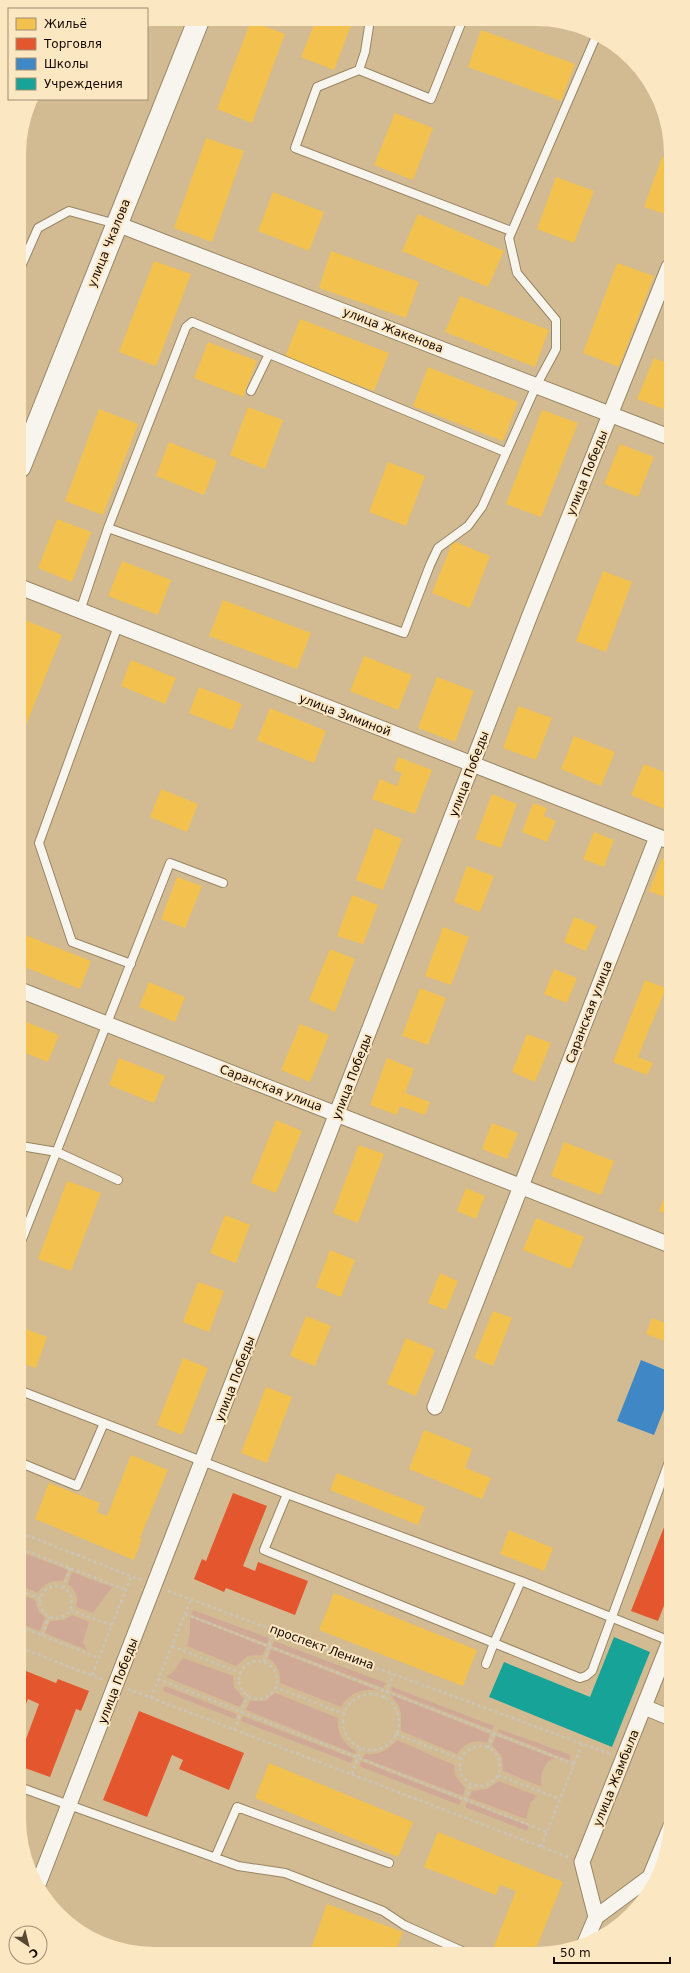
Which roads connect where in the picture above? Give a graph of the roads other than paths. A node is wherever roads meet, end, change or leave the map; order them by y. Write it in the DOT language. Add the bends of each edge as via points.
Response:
graph roads {
  1 [pos="196,26"];
  2 [pos="369,26"];
  3 [pos="460,26"];
  4 [pos="594,40"];
  5 [pos="359,70"];
  6 [pos="117,224"];
  7 [pos="511,231"];
  8 [pos="26,257"];
  9 [pos="664,279"];
  10 [pos="269,354"];
  11 [pos="536,386"];
  12 [pos="251,391"];
  13 [pos="610,414"];
  14 [pos="664,435"];
  15 [pos="26,442"];
  16 [pos="505,452"];
  17 [pos="108,528"];
  18 [pos="26,589"];
  19 [pos="80,611"];
  20 [pos="118,626"];
  21 [pos="473,765"];
  22 [pos="663,839"];
  23 [pos="223,883"];
  24 [pos="131,964"];
  25 [pos="26,992"];
  26 [pos="107,1024"];
  27 [pos="338,1114"];
  28 [pos="26,1147"];
  29 [pos="57,1152"];
  30 [pos="118,1180"];
  31 [pos="522,1187"];
  32 [pos="26,1230"];
  33 [pos="664,1243"];
  34 [pos="26,1393"];
  35 [pos="435,1407"];
  36 [pos="104,1423"];
  37 [pos="203,1462"];
  38 [pos="26,1465"];
  39 [pos="664,1475"];
  40 [pos="287,1494"];
  41 [pos="520,1581"];
  42 [pos="612,1619"];
  43 [pos="664,1639"];
  44 [pos="494,1643"];
  45 [pos="664,1656"];
  46 [pos="486,1664"];
  47 [pos="644,1707"];
  48 [pos="664,1715"];
  49 [pos="26,1789"];
  50 [pos="69,1805"];
  51 [pos="215,1858"];
  52 [pos="657,1860"];
  53 [pos="389,1863"];
  54 [pos="41,1879"];
  55 [pos="596,1917"];
  56 [pos="593,1933"];
  57 [pos="453,1947"];
  1 -- 6 [label="main road, улица Чкалова"];
  2 -- 5 [label="lane"];
  3 -- 5 [label="lane" via="431,99"];
  4 -- 7 [label="lane"];
  5 -- 7 [label="lane" via="318,87 295,148"];
  6 -- 8 [label="lane" via="69,211 38,228"];
  6 -- 11 [label="street, улица Жакенова"];
  6 -- 15 [label="main road, улица Чкалова"];
  7 -- 11 [label="lane" via="509,238 517,273 556,320 556,349"];
  9 -- 13 [label="street, улица Победы"];
  10 -- 12 [label="lane"];
  10 -- 16 [label="lane"];
  10 -- 17 [label="lane" via="192,322 189,324"];
  11 -- 13 [label="street, улица Жакенова"];
  11 -- 16 [label="lane"];
  13 -- 14 [label="street, улица Жакенова"];
  13 -- 21 [label="street, улица Победы"];
  16 -- 17 [label="lane" via="482,507 468,526 438,548 404,633"];
  17 -- 19 [label="lane"];
  18 -- 19 [label="street, улица Зиминой"];
  19 -- 20 [label="street, улица Зиминой"];
  20 -- 21 [label="street, улица Зиминой"];
  20 -- 24 [label="lane" via="39,843 72,942"];
  21 -- 22 [label="street, улица Зиминой"];
  21 -- 27 [label="street, улица Победы"];
  22 -- 31 [label="street, Саранская улица"];
  23 -- 24 [label="lane" via="170,863"];
  24 -- 26 [label="lane"];
  25 -- 26 [label="street, Саранская улица"];
  26 -- 27 [label="street, Саранская улица"];
  26 -- 29 [label="lane"];
  27 -- 31 [label="street, Саранская улица"];
  27 -- 37 [label="street, улица Победы"];
  28 -- 29 [label="lane"];
  29 -- 30 [label="lane"];
  29 -- 32 [label="lane"];
  31 -- 33 [label="street, Саранская улица"];
  31 -- 35 [label="street, Саранская улица"];
  34 -- 36 [label="lane"];
  36 -- 37 [label="lane"];
  36 -- 38 [label="lane" via="77,1486"];
  37 -- 40 [label="lane"];
  37 -- 50 [label="street, улица Победы"];
  39 -- 42 [label="lane"];
  40 -- 41 [label="lane"];
  40 -- 44 [label="lane" via="264,1550"];
  41 -- 42 [label="lane"];
  41 -- 44 [label="lane"];
  42 -- 43 [label="lane"];
  42 -- 44 [label="lane" via="592,1671 580,1678"];
  44 -- 46 [label="lane"];
  45 -- 47 [label="street, улица Жамбыла"];
  47 -- 48 [label="street"];
  47 -- 55 [label="street, улица Жамбыла" via="582,1862"];
  49 -- 50 [label="lane"];
  50 -- 51 [label="lane"];
  50 -- 54 [label="street, улица Победы"];
  51 -- 53 [label="lane" via="238,1807"];
  51 -- 57 [label="lane" via="238,1866 285,1873 383,1911 404,1925"];
  52 -- 55 [label="street" via="650,1877"];
  55 -- 56 [label="street"];
}
